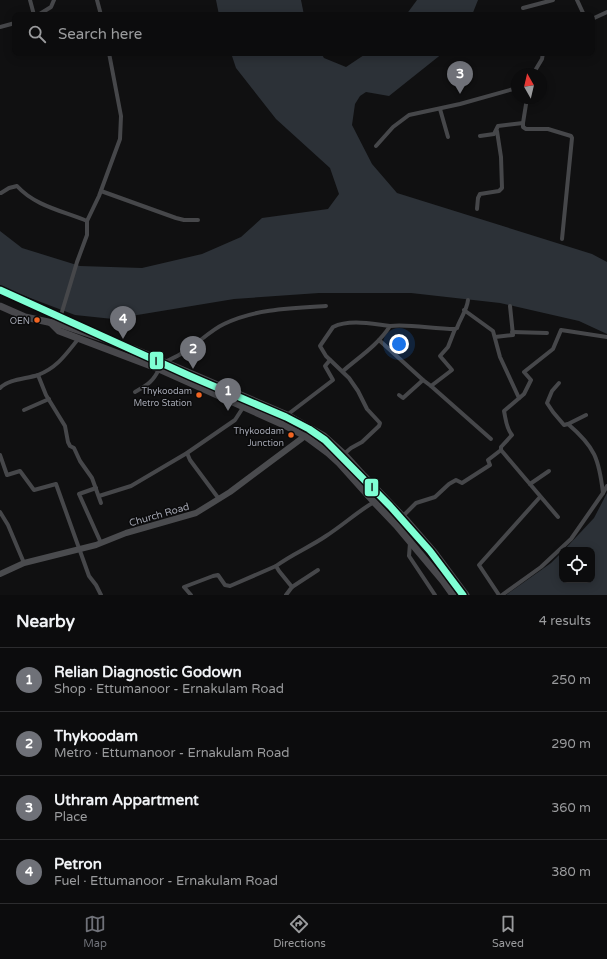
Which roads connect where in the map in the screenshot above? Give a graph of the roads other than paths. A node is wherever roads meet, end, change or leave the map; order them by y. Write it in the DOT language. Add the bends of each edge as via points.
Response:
graph roads {
  1 [pos="30,0"];
  2 [pos="54,0"];
  3 [pos="98,0"];
  4 [pos="553,0"];
  5 [pos="577,0"];
  6 [pos="523,8"];
  7 [pos="33,12"];
  8 [pos="43,12"];
  9 [pos="100,12"];
  10 [pos="583,12"];
  11 [pos="607,12"];
  12 [pos="595,18"];
  13 [pos="12,24"];
  14 [pos="0,27"];
  15 [pos="110,56"];
  16 [pos="543,56"];
  17 [pos="536,68"];
  18 [pos="511,90"];
  19 [pos="525,104"];
  20 [pos="440,109"];
  21 [pos="523,123"];
  22 [pos="497,131"];
  23 [pos="480,136"];
  24 [pos="448,137"];
  25 [pos="376,146"];
  26 [pos="100,191"];
  27 [pos="0,193"];
  28 [pos="477,209"];
  29 [pos="198,220"];
  30 [pos="88,221"];
  31 [pos="562,239"];
  32 [pos="468,300"];
  33 [pos="0,306"];
  34 [pos="326,306"];
  35 [pos="510,306"];
  36 [pos="464,310"];
  37 [pos="51,323"];
  38 [pos="390,326"];
  39 [pos="455,329"];
  40 [pos="512,332"];
  41 [pos="547,333"];
  42 [pos="495,337"];
  43 [pos="607,337"];
  44 [pos="79,338"];
  45 [pos="379,340"];
  46 [pos="330,360"];
  47 [pos="165,362"];
  48 [pos="159,369"];
  49 [pos="343,371"];
  50 [pos="38,375"];
  51 [pos="423,380"];
  52 [pos="559,383"];
  53 [pos="431,386"];
  54 [pos="0,388"];
  55 [pos="135,392"];
  56 [pos="399,395"];
  57 [pos="519,398"];
  58 [pos="49,399"];
  59 [pos="244,406"];
  60 [pos="24,410"];
  61 [pos="586,414"];
  62 [pos="287,415"];
  63 [pos="568,424"];
  64 [pos="305,436"];
  65 [pos="491,439"];
  66 [pos="501,450"];
  67 [pos="187,453"];
  68 [pos="344,454"];
  69 [pos="0,455"];
  70 [pos="549,471"];
  71 [pos="370,483"];
  72 [pos="530,484"];
  73 [pos="607,486"];
  74 [pos="96,488"];
  75 [pos="362,489"];
  76 [pos="602,493"];
  77 [pos="99,496"];
  78 [pos="540,497"];
  79 [pos="219,499"];
  80 [pos="374,502"];
  81 [pos="101,503"];
  82 [pos="0,512"];
  83 [pos="403,516"];
  84 [pos="558,517"];
  85 [pos="414,529"];
  86 [pos="410,541"];
  87 [pos="100,543"];
  88 [pos="79,549"];
  89 [pos="24,563"];
  90 [pos="276,566"];
  91 [pos="318,570"];
  92 [pos="0,574"];
  93 [pos="292,587"];
  94 [pos="101,595"];
  95 [pos="191,595"];
  96 [pos="286,595"];
  97 [pos="436,595"];
  98 [pos="453,595"];
  99 [pos="466,595"];
  100 [pos="470,595"];
  101 [pos="500,595"];
  1 -- 7 [label="street"];
  2 -- 8 [label="street" via="51,7"];
  3 -- 9 [label="street"];
  4 -- 6 [label="street"];
  5 -- 10 [label="street"];
  11 -- 12 [label="street"];
  13 -- 14 [label="street"];
  15 -- 26 [label="street" via="121,116 121,129 120,139"];
  16 -- 17 [label="street"];
  18 -- 20 [label="street"];
  19 -- 21 [label="street"];
  20 -- 24 [label="street"];
  20 -- 25 [label="street" via="409,115 393,127"];
  21 -- 22 [label="street" via="498,126"];
  21 -- 31 [label="street" via="526,129 548,129 572,138"];
  22 -- 23 [label="street" via="494,134"];
  22 -- 28 [label="street" via="502,188 499,191 480,194"];
  26 -- 29 [label="street" via="176,218"];
  26 -- 30 [label="street"];
  27 -- 30 [label="street" via="17,186 35,202"];
  30 -- 37 [label="street" via="87,236 61,316"];
  32 -- 36 [label="street"];
  33 -- 37 [label="main road" via="25,317"];
  34 -- 47 [label="street" via="262,313 236,319 222,325"];
  35 -- 40 [label="street"];
  36 -- 39 [label="street"];
  36 -- 42 [label="street" via="493,332"];
  37 -- 44 [label="main road" via="59,331"];
  37 -- 47 [label="main road" via="134,349"];
  38 -- 39 [label="street"];
  38 -- 45 [label="street"];
  38 -- 46 [label="street" via="359,323 333,327 320,346"];
  39 -- 53 [label="street" via="448,347 440,356 452,370"];
  40 -- 41 [label="street"];
  40 -- 42 [label="street" via="513,335"];
  42 -- 57 [label="street" via="500,357"];
  43 -- 57 [label="street" via="561,330 553,349 524,372 531,380"];
  44 -- 48 [label="main road"];
  44 -- 50 [label="street" via="59,363"];
  45 -- 49 [label="street"];
  45 -- 51 [label="street"];
  46 -- 49 [label="street"];
  46 -- 62 [label="street" via="325,366 333,380"];
  47 -- 62 [label="main road"];
  48 -- 55 [label="street" via="150,384"];
  48 -- 59 [label="main road"];
  49 -- 68 [label="street" via="355,386 367,409 380,422 362,442"];
  50 -- 54 [label="street" via="21,378"];
  50 -- 58 [label="street"];
  51 -- 53 [label="street"];
  51 -- 56 [label="street" via="402,398"];
  52 -- 63 [label="street" via="547,403 564,425"];
  53 -- 65 [label="street"];
  57 -- 66 [label="street" via="504,411 506,428 512,435 500,447"];
  58 -- 60 [label="street"];
  58 -- 74 [label="street" via="65,426 68,442 77,452"];
  59 -- 64 [label="main road"];
  59 -- 67 [label="street" via="235,420"];
  61 -- 63 [label="street"];
  62 -- 68 [label="main road" via="324,436"];
  63 -- 76 [label="street" via="591,447 600,472"];
  64 -- 75 [label="main road" via="328,453"];
  64 -- 79 [label="street, Church Road"];
  66 -- 72 [label="street"];
  66 -- 83 [label="street" via="488,460 490,465 462,483 456,480 449,484 435,497 416,503"];
  67 -- 77 [label="street" via="131,486"];
  67 -- 79 [label="street"];
  68 -- 71 [label="main road"];
  69 -- 88 [label="street" via="7,475 20,472 34,490 56,484"];
  70 -- 72 [label="street"];
  71 -- 75 [label="main road"];
  71 -- 83 [label="main road"];
  72 -- 78 [label="street"];
  73 -- 76 [label="street"];
  74 -- 77 [label="street"];
  74 -- 87 [label="street" via="79,494"];
  75 -- 80 [label="main road"];
  76 -- 101 [label="street" via="570,539 541,567"];
  77 -- 81 [label="street"];
  78 -- 84 [label="street"];
  78 -- 101 [label="street" via="479,565"];
  79 -- 87 [label="street, Church Road" via="196,513"];
  80 -- 86 [label="main road"];
  80 -- 90 [label="street" via="328,535"];
  82 -- 89 [label="street"];
  83 -- 85 [label="main road"];
  85 -- 99 [label="main road"];
  85 -- 100 [label="street" via="423,535"];
  86 -- 97 [label="street" via="409,556"];
  86 -- 98 [label="main road"];
  87 -- 88 [label="street, Church Road"];
  88 -- 89 [label="street, Church Road"];
  88 -- 94 [label="street" via="89,576"];
  89 -- 92 [label="street, Church Road"];
  90 -- 93 [label="street"];
  90 -- 95 [label="street" via="230,586 226,586 218,575 213,576 184,587"];
  91 -- 93 [label="street"];
  93 -- 96 [label="street"];
}
